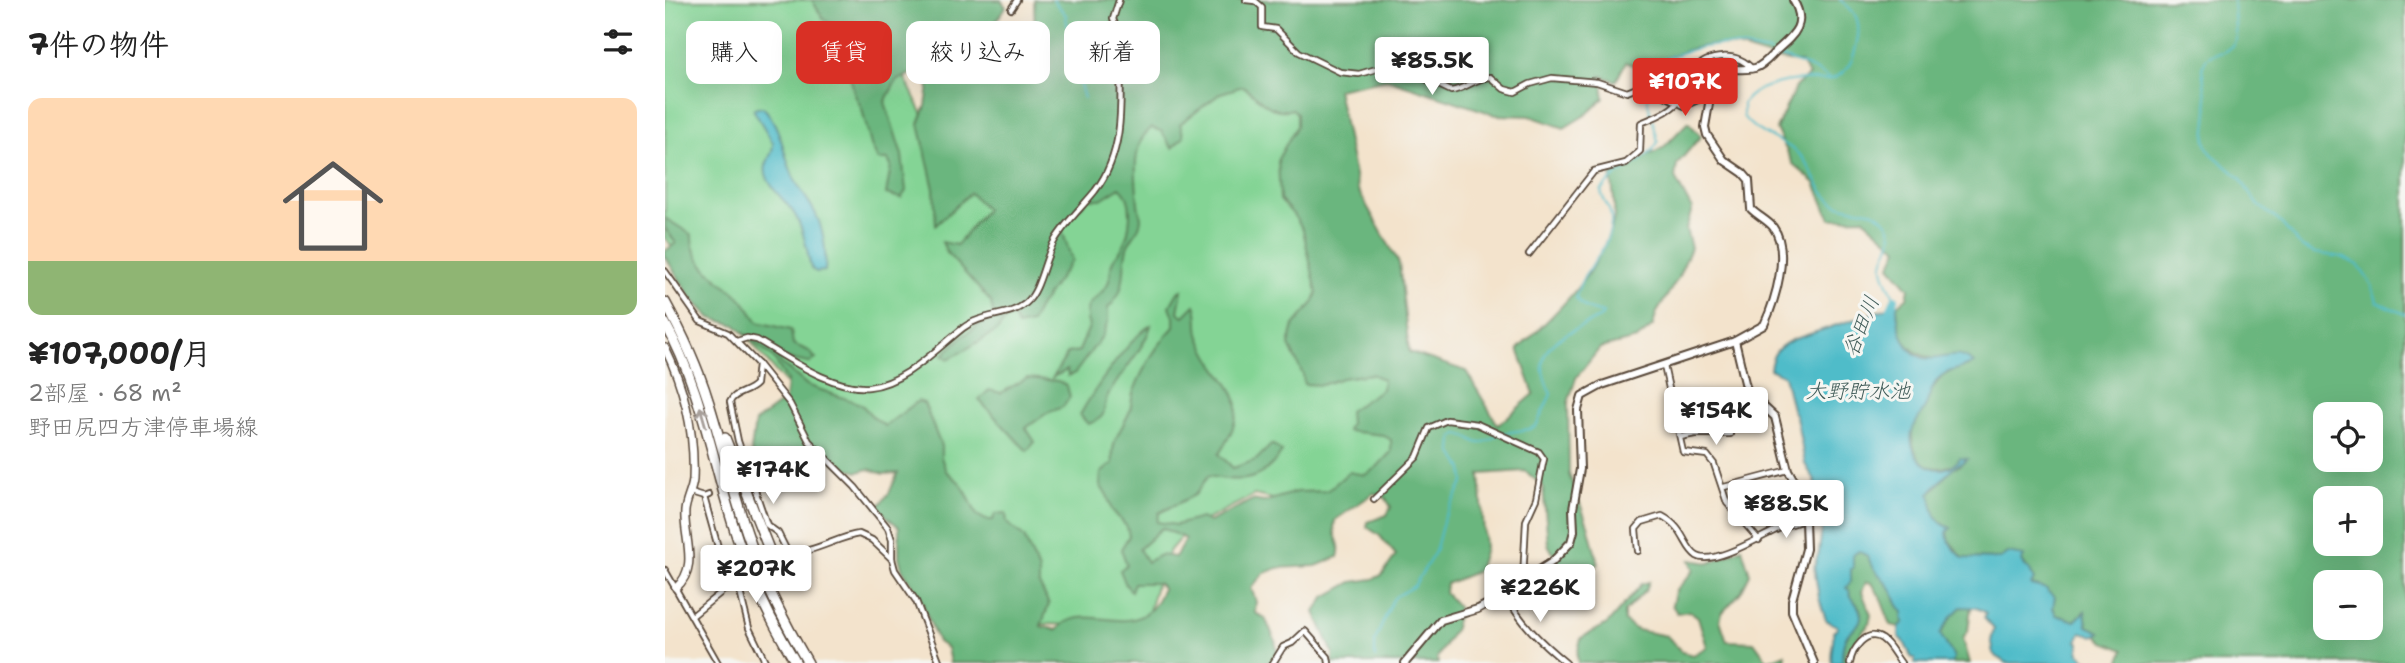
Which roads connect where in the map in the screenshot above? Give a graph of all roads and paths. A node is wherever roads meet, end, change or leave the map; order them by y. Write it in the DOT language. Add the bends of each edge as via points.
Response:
graph roads {
  1 [pos="1017,0"];
  2 [pos="1119,0"];
  3 [pos="1246,0"];
  4 [pos="1793,0"];
  5 [pos="1011,9"];
  6 [pos="1752,69"];
  7 [pos="1709,87"];
  8 [pos="1678,103"];
  9 [pos="1529,254"];
  10 [pos="665,271"];
  11 [pos="665,302"];
  12 [pos="665,323"];
  13 [pos="737,341"];
  14 [pos="1735,341"];
  15 [pos="665,348"];
  16 [pos="758,364"];
  17 [pos="1664,366"];
  18 [pos="700,374"];
  19 [pos="1730,433"];
  20 [pos="1680,438"];
  21 [pos="1788,471"];
  22 [pos="1724,487"];
  23 [pos="691,492"];
  24 [pos="1374,499"];
  25 [pos="1805,520"];
  26 [pos="1759,540"];
  27 [pos="1638,551"];
  28 [pos="892,559"];
  29 [pos="774,562"];
  30 [pos="665,570"];
  31 [pos="1523,579"];
  32 [pos="676,588"];
  33 [pos="724,590"];
  34 [pos="1504,593"];
  35 [pos="692,616"];
  36 [pos="718,663"];
  37 [pos="766,663"];
  38 [pos="796,663"];
  39 [pos="809,663"];
  40 [pos="940,663"];
  41 [pos="1273,663"];
  42 [pos="1329,663"];
  43 [pos="1405,663"];
  44 [pos="1566,663"];
  45 [pos="1814,663"];
  46 [pos="1850,663"];
  47 [pos="1901,663"];
  1 -- 5 [label="street"];
  2 -- 13 [label="street" via="1113,19 1123,46 1120,130 1114,152 1103,180 1055,240 1028,301 974,321 903,375 867,387 831,380 757,340"];
  3 -- 8 [label="street" via="1262,8 1262,27 1276,29 1299,52 1349,75 1394,64 1451,91 1490,77 1515,92 1552,78 1597,82 1627,92 1644,85"];
  4 -- 6 [label="main road" via="1800,15 1797,30 1762,65"];
  6 -- 7 [label="main road" via="1711,72"];
  6 -- 8 [label="street" via="1734,56 1708,61 1694,70"];
  7 -- 8 [label="street" via="1700,99 1684,106"];
  7 -- 14 [label="main road" via="1707,135 1724,160 1749,180 1751,209 1777,234 1780,257 1780,281 1764,325"];
  8 -- 9 [label="street" via="1641,123 1640,151 1635,157 1594,171"];
  10 -- 13 [label="street" via="699,321"];
  11 -- 18 [label="highway"];
  38 -- 12 [label="highway, one-way" via="746,563 699,404"];
  13 -- 16 [label="street"];
  14 -- 17 [label="main road"];
  14 -- 21 [label="main road" via="1746,387 1775,417"];
  15 -- 23 [label="main road" via="689,419"];
  16 -- 28 [label="street" via="790,404 810,441 888,528"];
  16 -- 28 [label="street" via="755,384 730,402 767,525 778,533 787,551 859,534"];
  17 -- 20 [label="street"];
  17 -- 31 [label="main road" via="1591,389 1580,399 1580,469 1571,542 1552,562"];
  18 -- 29 [label="highway"];
  18 -- 39 [label="highway" via="756,558"];
  19 -- 20 [label="street"];
  20 -- 22 [label="street" via="1683,452 1707,455"];
  21 -- 22 [label="street"];
  21 -- 25 [label="main road"];
  22 -- 26 [label="street" via="1727,503"];
  23 -- 32 [label="main road" via="685,513 690,562"];
  23 -- 33 [label="street" via="707,496"];
  24 -- 31 [label="street" via="1410,467 1429,428 1447,420 1477,424 1539,452 1544,459 1526,522"];
  25 -- 26 [label="street"];
  25 -- 45 [label="main road" via="1806,550 1792,600"];
  26 -- 27 [label="street" via="1706,559 1696,556 1673,522 1662,516 1636,528"];
  28 -- 40 [label="street" via="921,612"];
  30 -- 32 [label="street"];
  31 -- 34 [label="main road"];
  32 -- 35 [label="street"];
  33 -- 35 [label="street"];
  33 -- 37 [label="street" via="739,588 749,628"];
  34 -- 43 [label="main road" via="1478,609 1441,620"];
  34 -- 44 [label="street" via="1535,638"];
  35 -- 36 [label="street"];
  41 -- 42 [label="street" via="1283,648 1305,631"];
  46 -- 47 [label="street" via="1856,646 1874,636 1885,641"];
}
